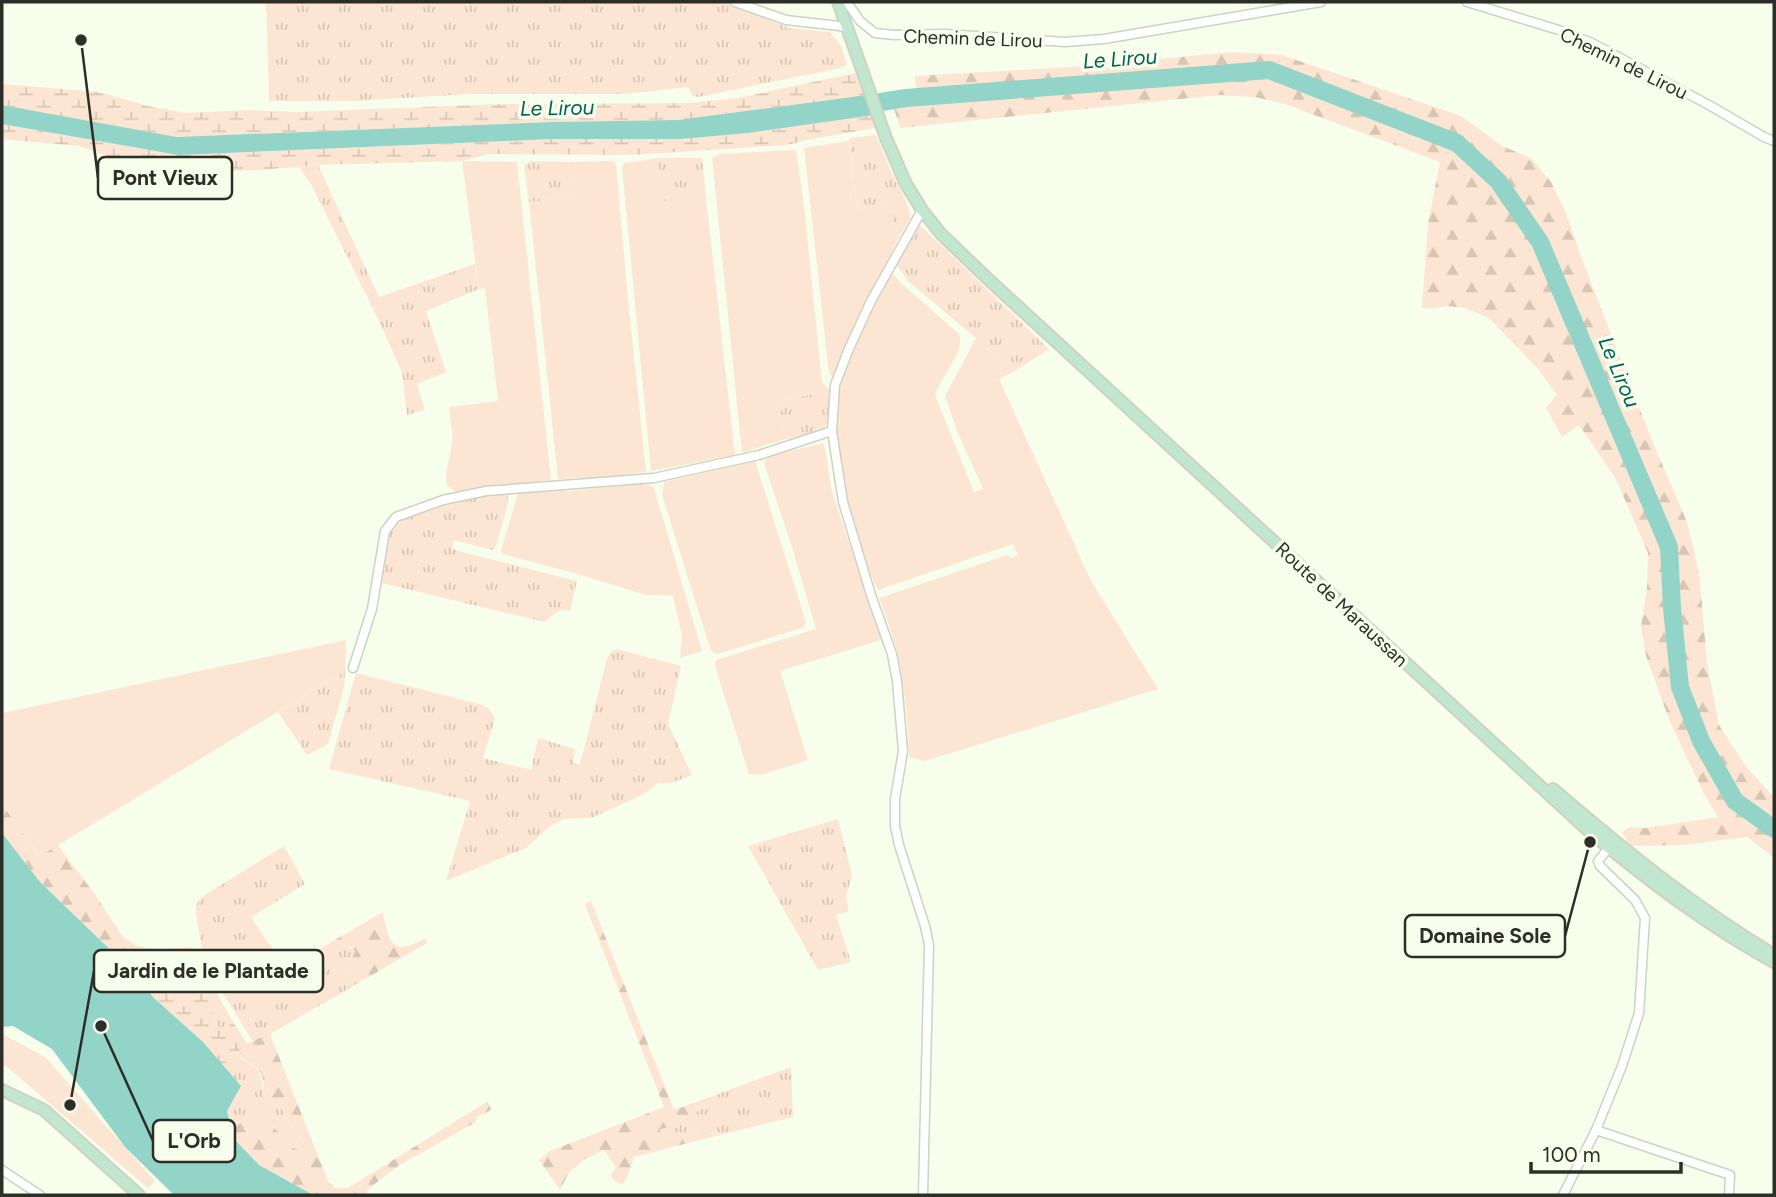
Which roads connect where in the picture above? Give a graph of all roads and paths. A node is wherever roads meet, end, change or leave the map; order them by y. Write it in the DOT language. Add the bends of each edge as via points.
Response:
graph roads {
  1 [pos="736,2"];
  2 [pos="838,2"];
  3 [pos="847,2"];
  4 [pos="1321,2"];
  5 [pos="1467,2"];
  6 [pos="848,27"];
  7 [pos="1774,141"];
  8 [pos="922,210"];
  9 [pos="832,431"];
  10 [pos="353,668"];
  11 [pos="1611,845"];
  12 [pos="1774,955"];
  13 [pos="1774,962"];
  14 [pos="2,1090"];
  15 [pos="1595,1130"];
  16 [pos="2,1170"];
  17 [pos="40,1195"];
  18 [pos="139,1195"];
  19 [pos="923,1195"];
  20 [pos="1563,1195"];
  21 [pos="1730,1195"];
  1 -- 6 [label="street" via="786,20"];
  2 -- 6 [label="main road, Route de Maraussan"];
  3 -- 4 [label="street, Chemin de Lirou" via="874,33 1065,42"];
  5 -- 7 [label="street, Chemin de Lirou" via="1594,44"];
  6 -- 8 [label="main road, Route de Maraussan" via="906,184"];
  8 -- 9 [label="street" via="848,351 835,385"];
  8 -- 11 [label="main road, Route de Maraussan"];
  9 -- 10 [label="street" via="759,454 654,478 486,491 396,517 385,531 372,609"];
  9 -- 19 [label="street" via="843,502 892,654 903,751 895,826 929,945"];
  11 -- 12 [label="main road, Route de Maraussan"];
  11 -- 13 [label="main road, Route de Maraussan" via="1696,915"];
  11 -- 15 [label="street" via="1598,861 1600,866 1635,900 1645,918 1639,1013"];
  14 -- 18 [label="main road" via="44,1110"];
  15 -- 20 [label="street"];
  15 -- 21 [label="street" via="1730,1175"];
  16 -- 17 [label="street"];
}
